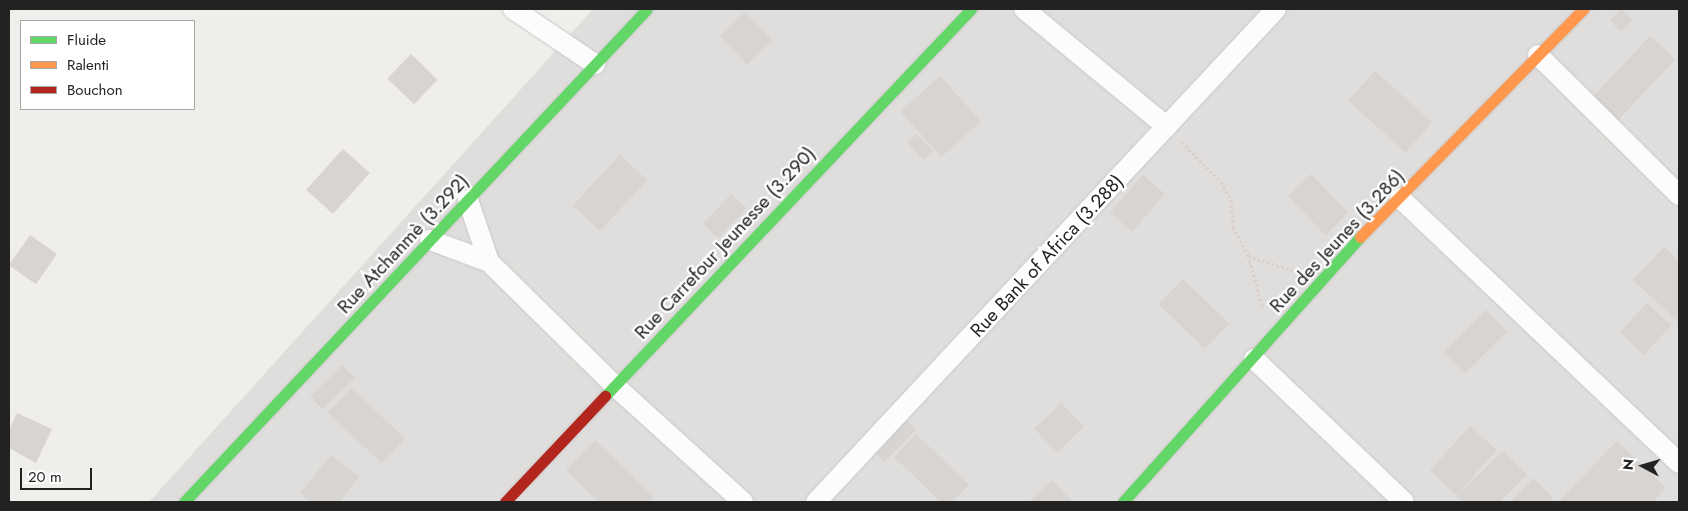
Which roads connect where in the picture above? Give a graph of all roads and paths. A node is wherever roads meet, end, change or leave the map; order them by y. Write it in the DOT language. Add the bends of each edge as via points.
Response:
graph roads {
  1 [pos="513,9"];
  2 [pos="647,9"];
  3 [pos="971,9"];
  4 [pos="1024,9"];
  5 [pos="1276,9"];
  6 [pos="1583,9"];
  7 [pos="1538,55"];
  8 [pos="595,64"];
  9 [pos="1168,127"];
  10 [pos="1679,195"];
  11 [pos="1400,198"];
  12 [pos="468,200"];
  13 [pos="430,240"];
  14 [pos="1248,255"];
  15 [pos="489,262"];
  16 [pos="1320,279"];
  17 [pos="1265,317"];
  18 [pos="1254,359"];
  19 [pos="615,386"];
  20 [pos="1679,463"];
  21 [pos="184,502"];
  22 [pos="505,502"];
  23 [pos="742,502"];
  24 [pos="816,502"];
  25 [pos="1123,502"];
  26 [pos="1404,502"];
  1 -- 8 [label="street"];
  2 -- 8 [label="street, Rue Atchanmè (3.292)"];
  3 -- 19 [label="street, Rue Carrefour Jeunesse (3.290)"];
  4 -- 9 [label="street"];
  5 -- 9 [label="street, Rue Bank of Africa (3.288)"];
  6 -- 7 [label="street, Rue des Jeunes (3.286)"];
  7 -- 10 [label="street"];
  7 -- 11 [label="street, Rue des Jeunes (3.286)"];
  8 -- 12 [label="street, Rue Atchanmè (3.292)"];
  9 -- 14 [label="path" via="1221,182 1231,200 1234,227"];
  9 -- 24 [label="street, Rue Bank of Africa (3.288)"];
  11 -- 16 [label="street, Rue des Jeunes (3.286)"];
  11 -- 20 [label="street"];
  12 -- 13 [label="street, Rue Atchanmè (3.292)"];
  12 -- 15 [label="street"];
  13 -- 15 [label="street"];
  13 -- 21 [label="street, Rue Atchanmè (3.292)"];
  14 -- 16 [label="path"];
  14 -- 17 [label="path"];
  15 -- 19 [label="street"];
  16 -- 18 [label="street, Rue des Jeunes (3.286)"];
  18 -- 25 [label="street, Rue des Jeunes (3.286)"];
  18 -- 26 [label="street"];
  19 -- 22 [label="street, Rue Carrefour Jeunesse (3.290)"];
  19 -- 23 [label="street"];
}
